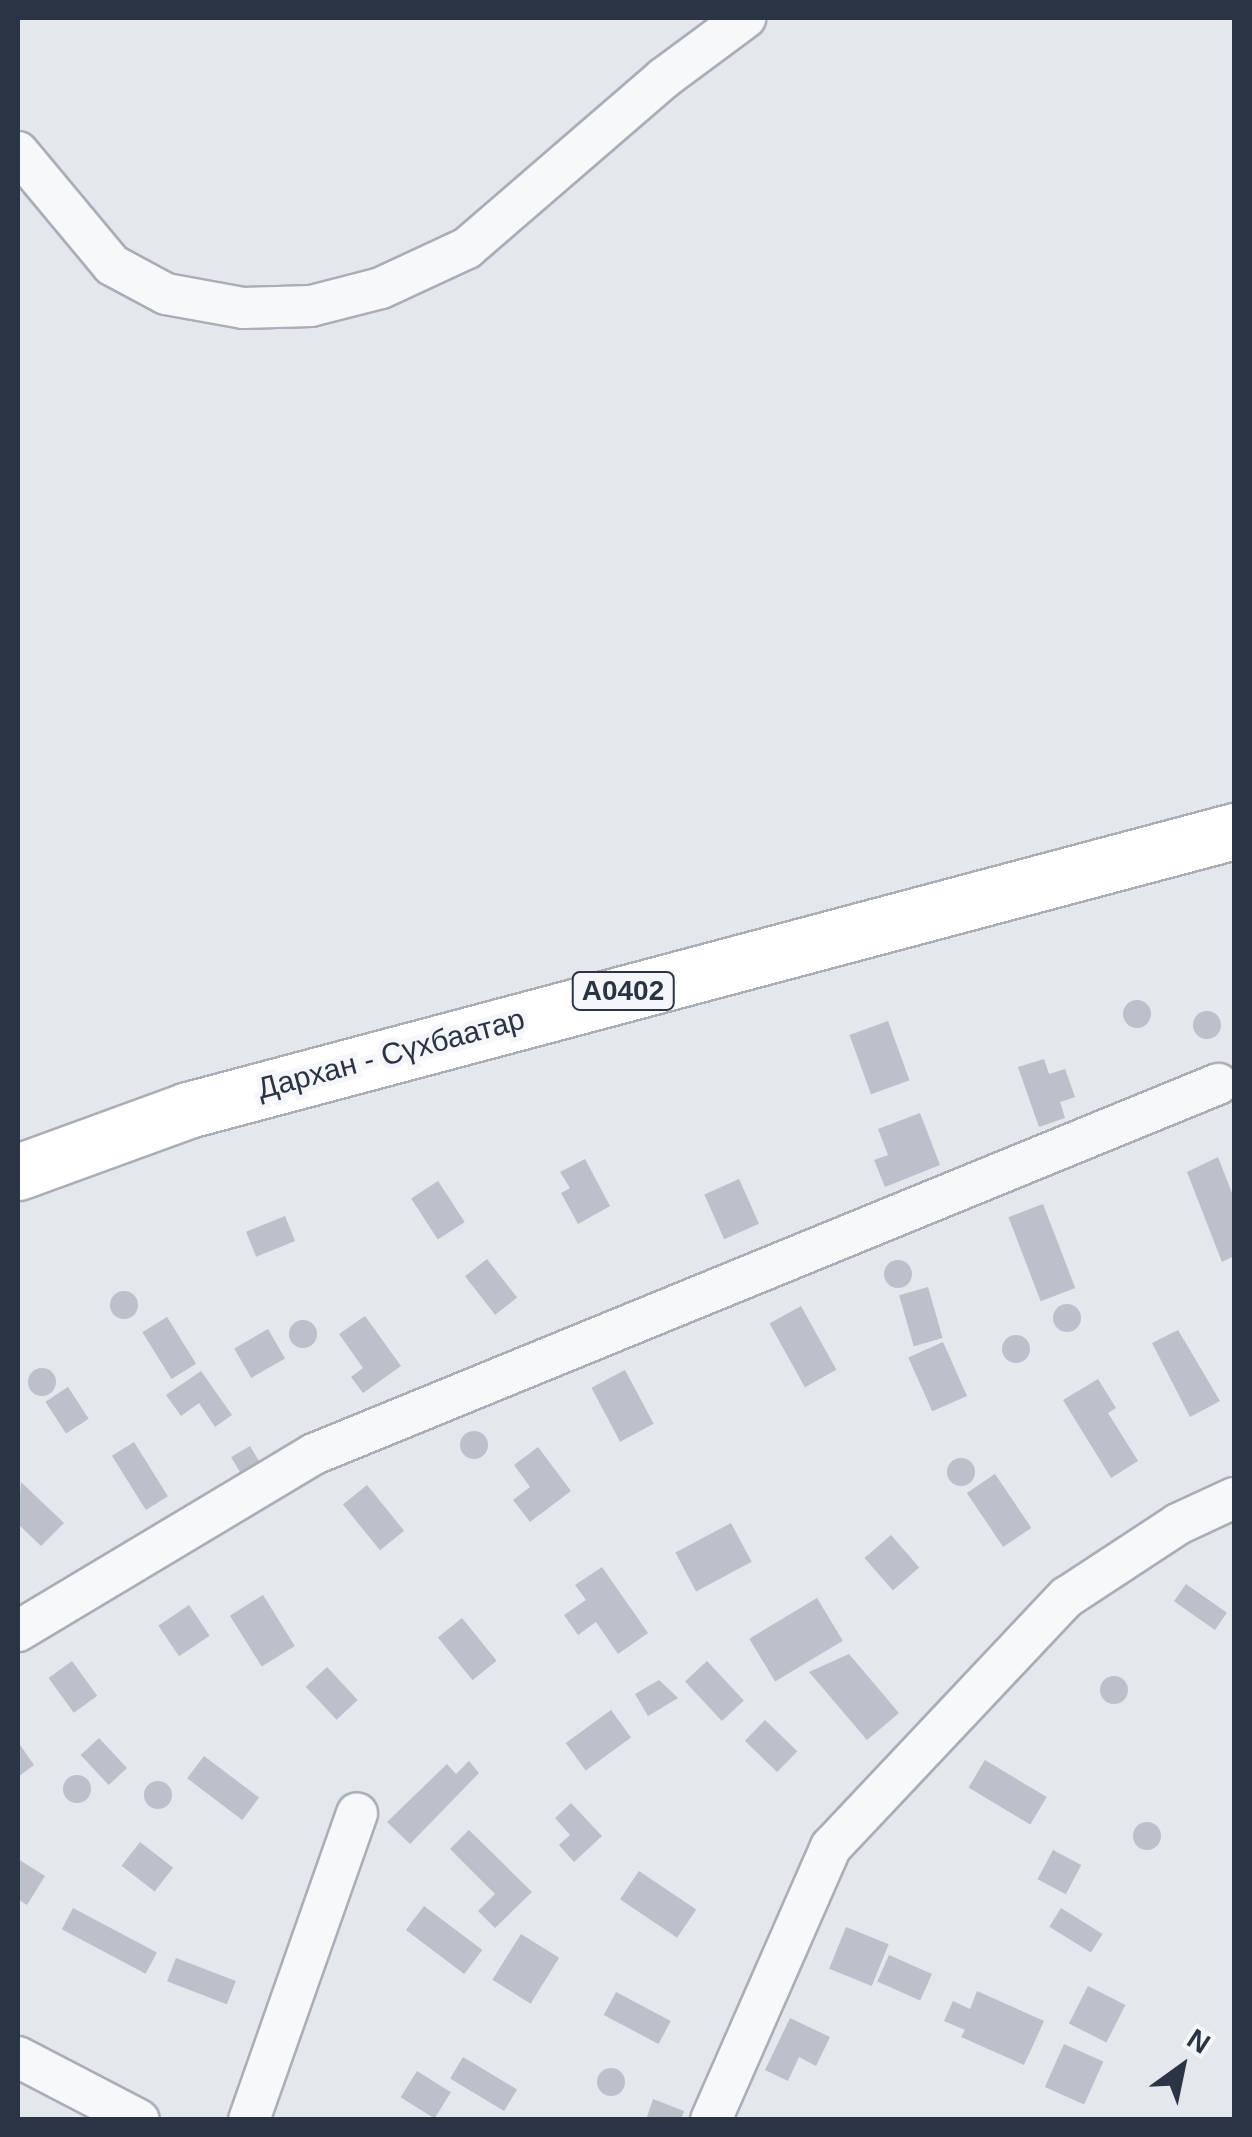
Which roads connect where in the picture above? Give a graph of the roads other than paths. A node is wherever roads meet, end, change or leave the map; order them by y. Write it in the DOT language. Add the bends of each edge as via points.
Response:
graph roads {
  1 [pos="745,18"];
  2 [pos="18,152"];
  3 [pos="1234,831"];
  4 [pos="1218,1084"];
  5 [pos="18,1172"];
  6 [pos="1234,1498"];
  7 [pos="18,1631"];
  8 [pos="357,1813"];
  9 [pos="18,2057"];
  10 [pos="94,2110"];
  11 [pos="140,2120"];
  12 [pos="249,2120"];
  13 [pos="711,2120"];
  1 -- 2 [label="street" via="664,78 466,248 381,288 311,306 243,308 166,294 112,265"];
  3 -- 5 [label="highway, Дархан - Сүхбаатар / A0402" via="188,1110"];
  4 -- 7 [label="street" via="314,1454"];
  6 -- 13 [label="street" via="1178,1524 1067,1597 831,1847"];
  8 -- 12 [label="street"];
  9 -- 10 [label="street"];
  10 -- 11 [label="street"];
}
